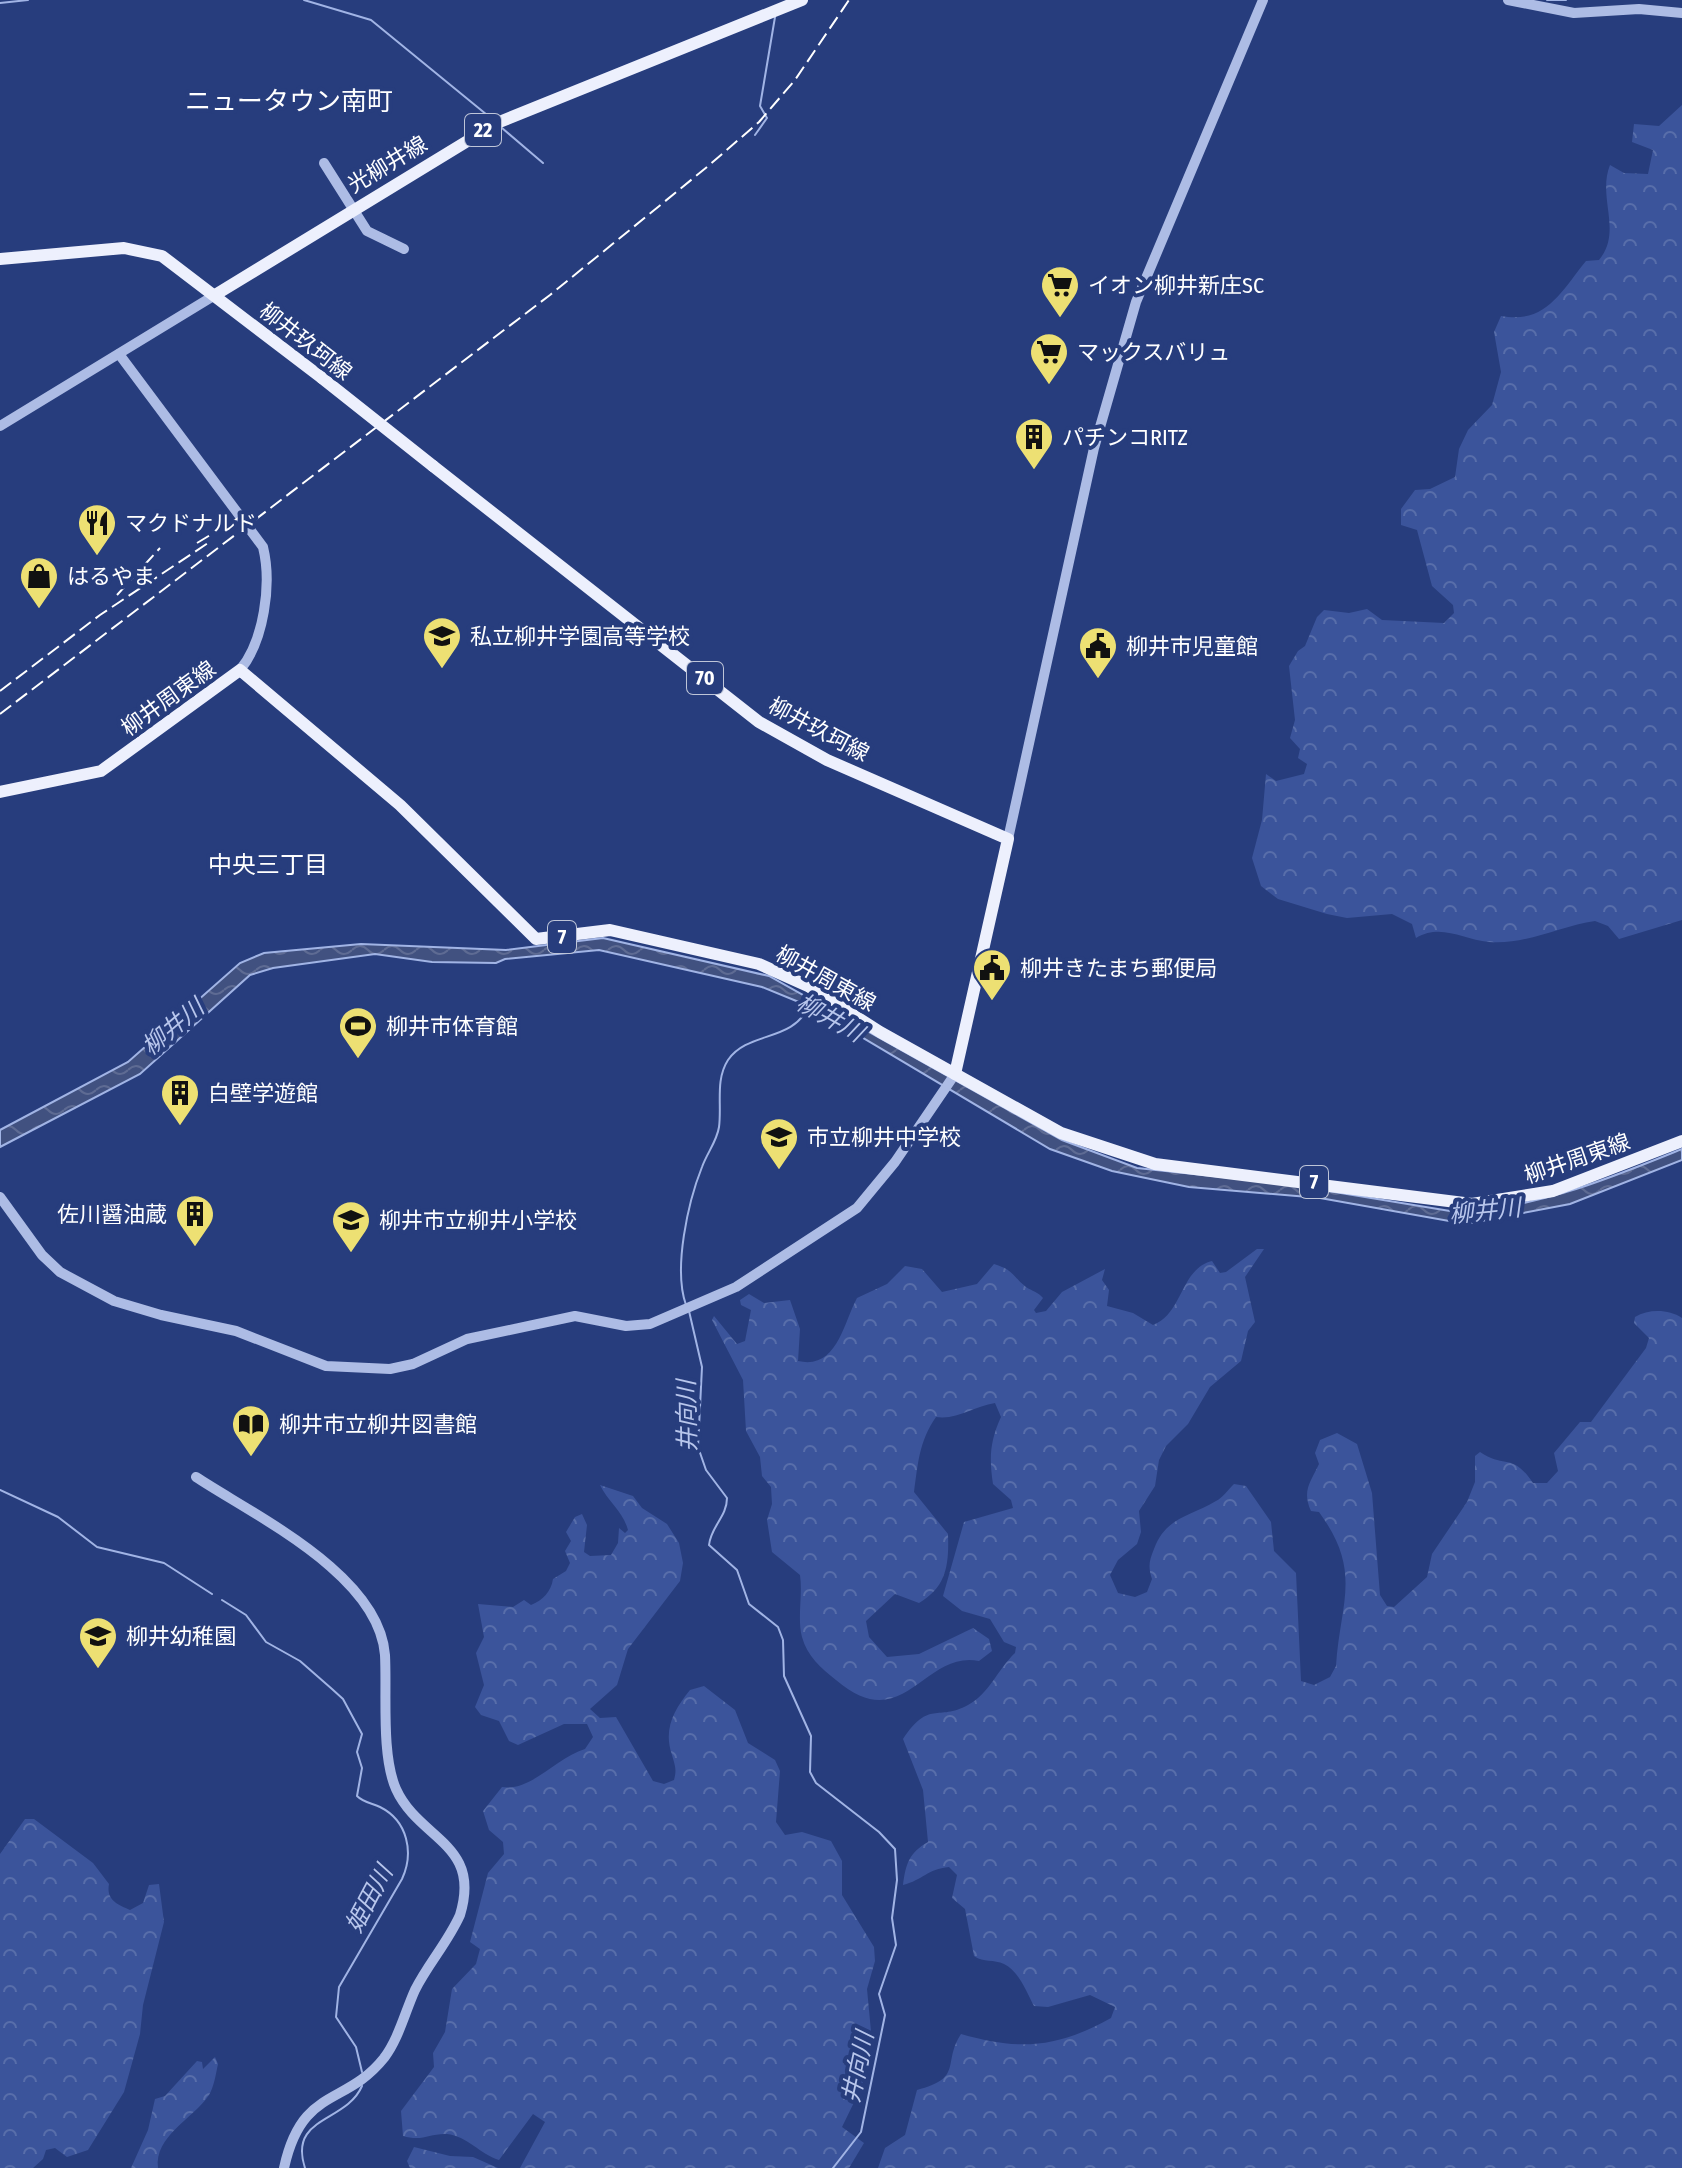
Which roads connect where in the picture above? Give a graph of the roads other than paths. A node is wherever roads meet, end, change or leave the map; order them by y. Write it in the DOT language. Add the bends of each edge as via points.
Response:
graph roads {
  1 [pos="802,0"];
  2 [pos="1263,0"];
  3 [pos="1508,0"];
  4 [pos="1682,13"];
  5 [pos="324,163"];
  6 [pos="351,208"];
  7 [pos="404,249"];
  8 [pos="0,259"];
  9 [pos="215,295"];
  10 [pos="119,354"];
  11 [pos="0,426"];
  12 [pos="240,670"];
  13 [pos="0,792"];
  14 [pos="1008,839"];
  15 [pos="954,1076"];
  16 [pos="1682,1141"];
  17 [pos="0,1197"];
  18 [pos="196,1477"];
  19 [pos="284,2168"];
  1 -- 6 [label="main road, 光柳井線 / 22" via="516,114"];
  2 -- 14 [label="street" via="1136,302 1094,448"];
  3 -- 4 [label="street" via="1574,13"];
  5 -- 6 [label="street"];
  6 -- 7 [label="street" via="367,231"];
  6 -- 9 [label="main road, 光柳井線 / 22"];
  8 -- 9 [label="main road" via="138,249 177,265"];
  9 -- 10 [label="street"];
  9 -- 14 [label="main road, 柳井玖珂線 / 70, bridge" via="759,722 827,760"];
  10 -- 11 [label="street"];
  10 -- 12 [label="street" via="263,547 267,570 258,635"];
  12 -- 13 [label="main road, 柳井周東線" via="101,771"];
  12 -- 15 [label="main road, 柳井周東線 / 7" via="400,805 536,939 610,930 759,964 808,986"];
  14 -- 15 [label="main road"];
  15 -- 16 [label="main road, 柳井周東線 / 7" via="1061,1133 1141,1161 1440,1202 1487,1203 1553,1191"];
  15 -- 17 [label="street" via="857,1208 736,1287 650,1324 626,1326 575,1316 467,1339 390,1369 326,1366 236,1331 114,1301 60,1272"];
  18 -- 19 [label="street" via="336,1570 374,1614 384,1646 392,1777 406,1806 454,1852 463,1876 460,1915 416,1989 386,2054 366,2075 308,2114 293,2136"];
}
